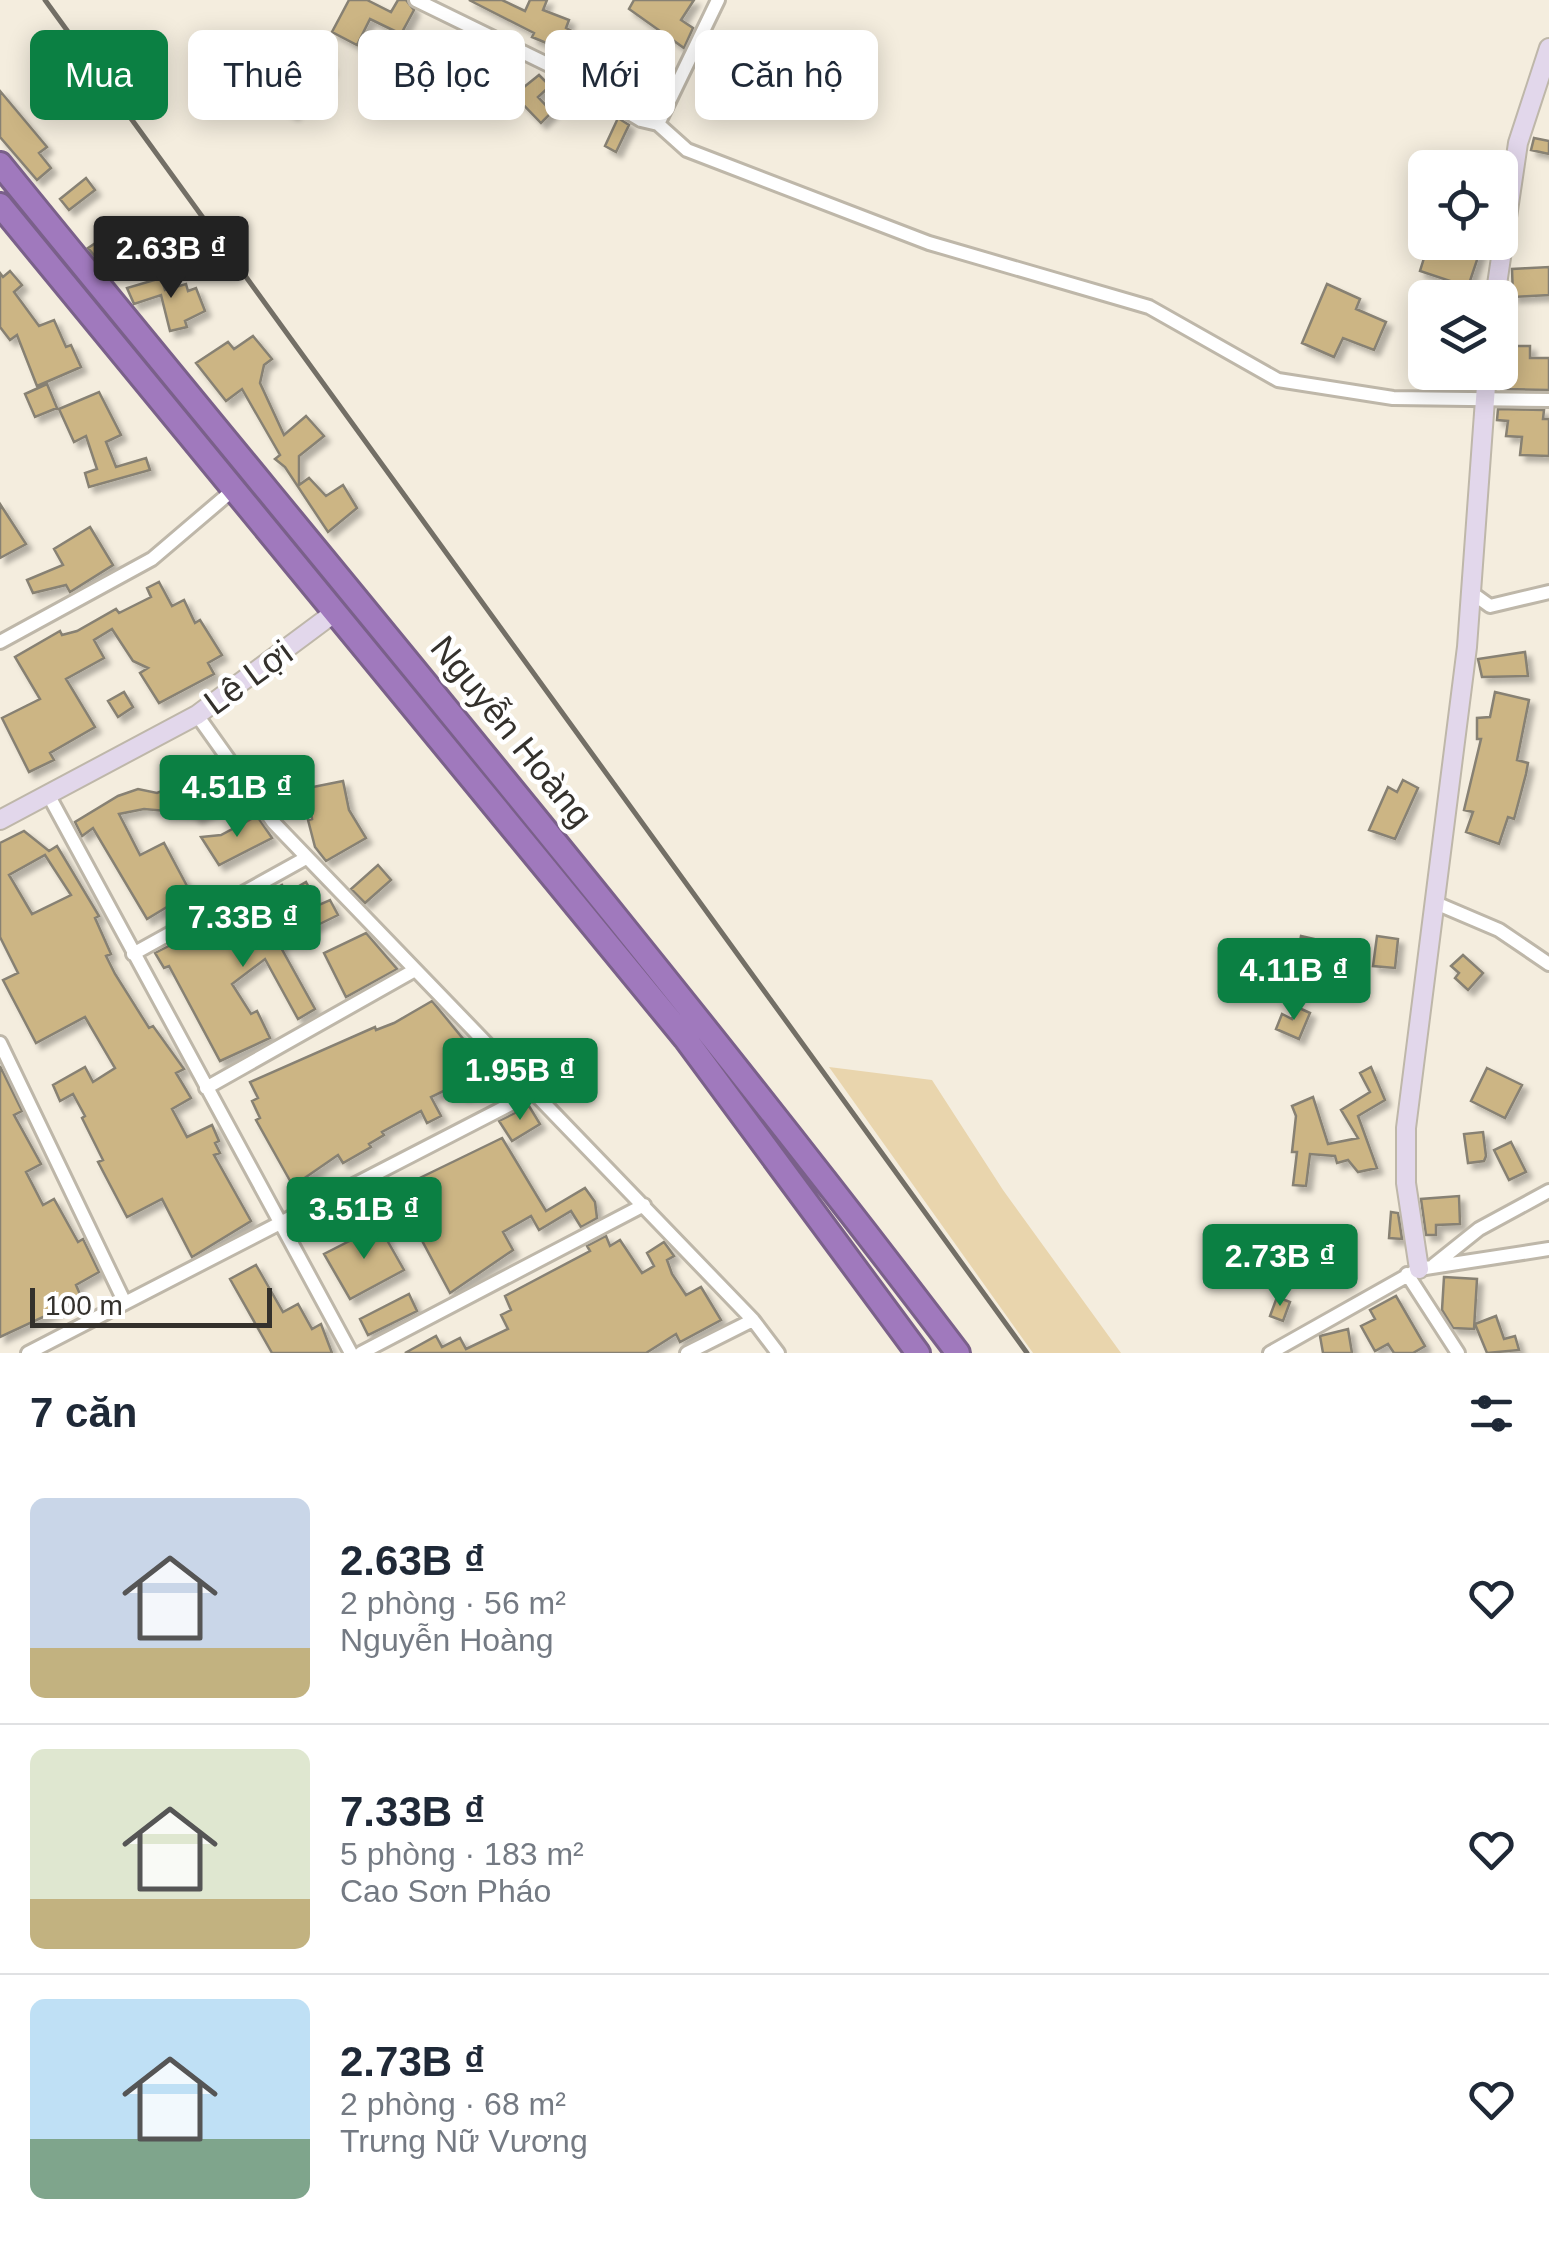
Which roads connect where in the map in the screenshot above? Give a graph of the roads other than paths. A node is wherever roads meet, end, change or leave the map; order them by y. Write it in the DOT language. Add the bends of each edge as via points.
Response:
graph roads {
  1 [pos="416,0"];
  2 [pos="718,0"];
  3 [pos="1549,48"];
  4 [pos="658,124"];
  5 [pos="0,164"];
  6 [pos="0,205"];
  7 [pos="77,259"];
  8 [pos="57,274"];
  9 [pos="1499,280"];
  10 [pos="1485,390"];
  11 [pos="1549,400"];
  12 [pos="1483,402"];
  13 [pos="234,490"];
  14 [pos="1549,592"];
  15 [pos="1472,593"];
  16 [pos="334,614"];
  17 [pos="0,642"];
  18 [pos="197,715"];
  19 [pos="49,796"];
  20 [pos="0,820"];
  21 [pos="306,858"];
  22 [pos="1438,904"];
  23 [pos="133,954"];
  24 [pos="1549,964"];
  25 [pos="415,970"];
  26 [pos="0,1042"];
  27 [pos="206,1088"];
  28 [pos="534,1092"];
  29 [pos="1549,1191"];
  30 [pos="644,1205"];
  31 [pos="280,1223"];
  32 [pos="1549,1248"];
  33 [pos="1419,1270"];
  34 [pos="125,1303"];
  35 [pos="753,1320"];
  36 [pos="28,1353"];
  37 [pos="352,1353"];
  38 [pos="361,1353"];
  39 [pos="687,1353"];
  40 [pos="778,1353"];
  41 [pos="918,1353"];
  42 [pos="958,1353"];
  43 [pos="1270,1353"];
  44 [pos="1458,1353"];
  1 -- 4 [label="street"];
  2 -- 4 [label="street"];
  3 -- 9 [label="street" via="1518,144"];
  4 -- 12 [label="street" via="687,150 903,233 1149,306 1278,380 1358,395"];
  5 -- 7 [label="highway, Nguyễn Hoàng"];
  6 -- 8 [label="highway, Nguyễn Hoàng"];
  7 -- 8 [label="highway"];
  7 -- 42 [label="highway, Nguyễn Hoàng" via="565,850"];
  8 -- 13 [label="highway, Nguyễn Hoàng"];
  10 -- 12 [label="street"];
  11 -- 12 [label="street"];
  12 -- 15 [label="street"];
  13 -- 16 [label="highway, Nguyễn Hoàng"];
  13 -- 17 [label="street" via="152,559"];
  14 -- 15 [label="street" via="1490,606"];
  15 -- 22 [label="street"];
  16 -- 18 [label="street, Lê Lợi"];
  16 -- 41 [label="highway, Nguyễn Hoàng" via="684,1038"];
  18 -- 19 [label="street, Lê Lợi"];
  18 -- 21 [label="street"];
  19 -- 20 [label="street, Lê Lợi"];
  19 -- 23 [label="street"];
  21 -- 23 [label="street"];
  21 -- 25 [label="street"];
  22 -- 24 [label="street" via="1499,930"];
  22 -- 33 [label="street" via="1406,1128 1406,1183"];
  23 -- 27 [label="street"];
  25 -- 27 [label="street"];
  25 -- 28 [label="street"];
  26 -- 34 [label="street"];
  27 -- 31 [label="street"];
  28 -- 30 [label="street"];
  28 -- 31 [label="street"];
  29 -- 33 [label="street"];
  30 -- 35 [label="street"];
  30 -- 38 [label="street"];
  31 -- 34 [label="street"];
  31 -- 37 [label="street"];
  32 -- 33 [label="street"];
  33 -- 43 [label="street"];
  33 -- 44 [label="street"];
  34 -- 36 [label="street"];
  35 -- 39 [label="street"];
  35 -- 40 [label="street"];
}
